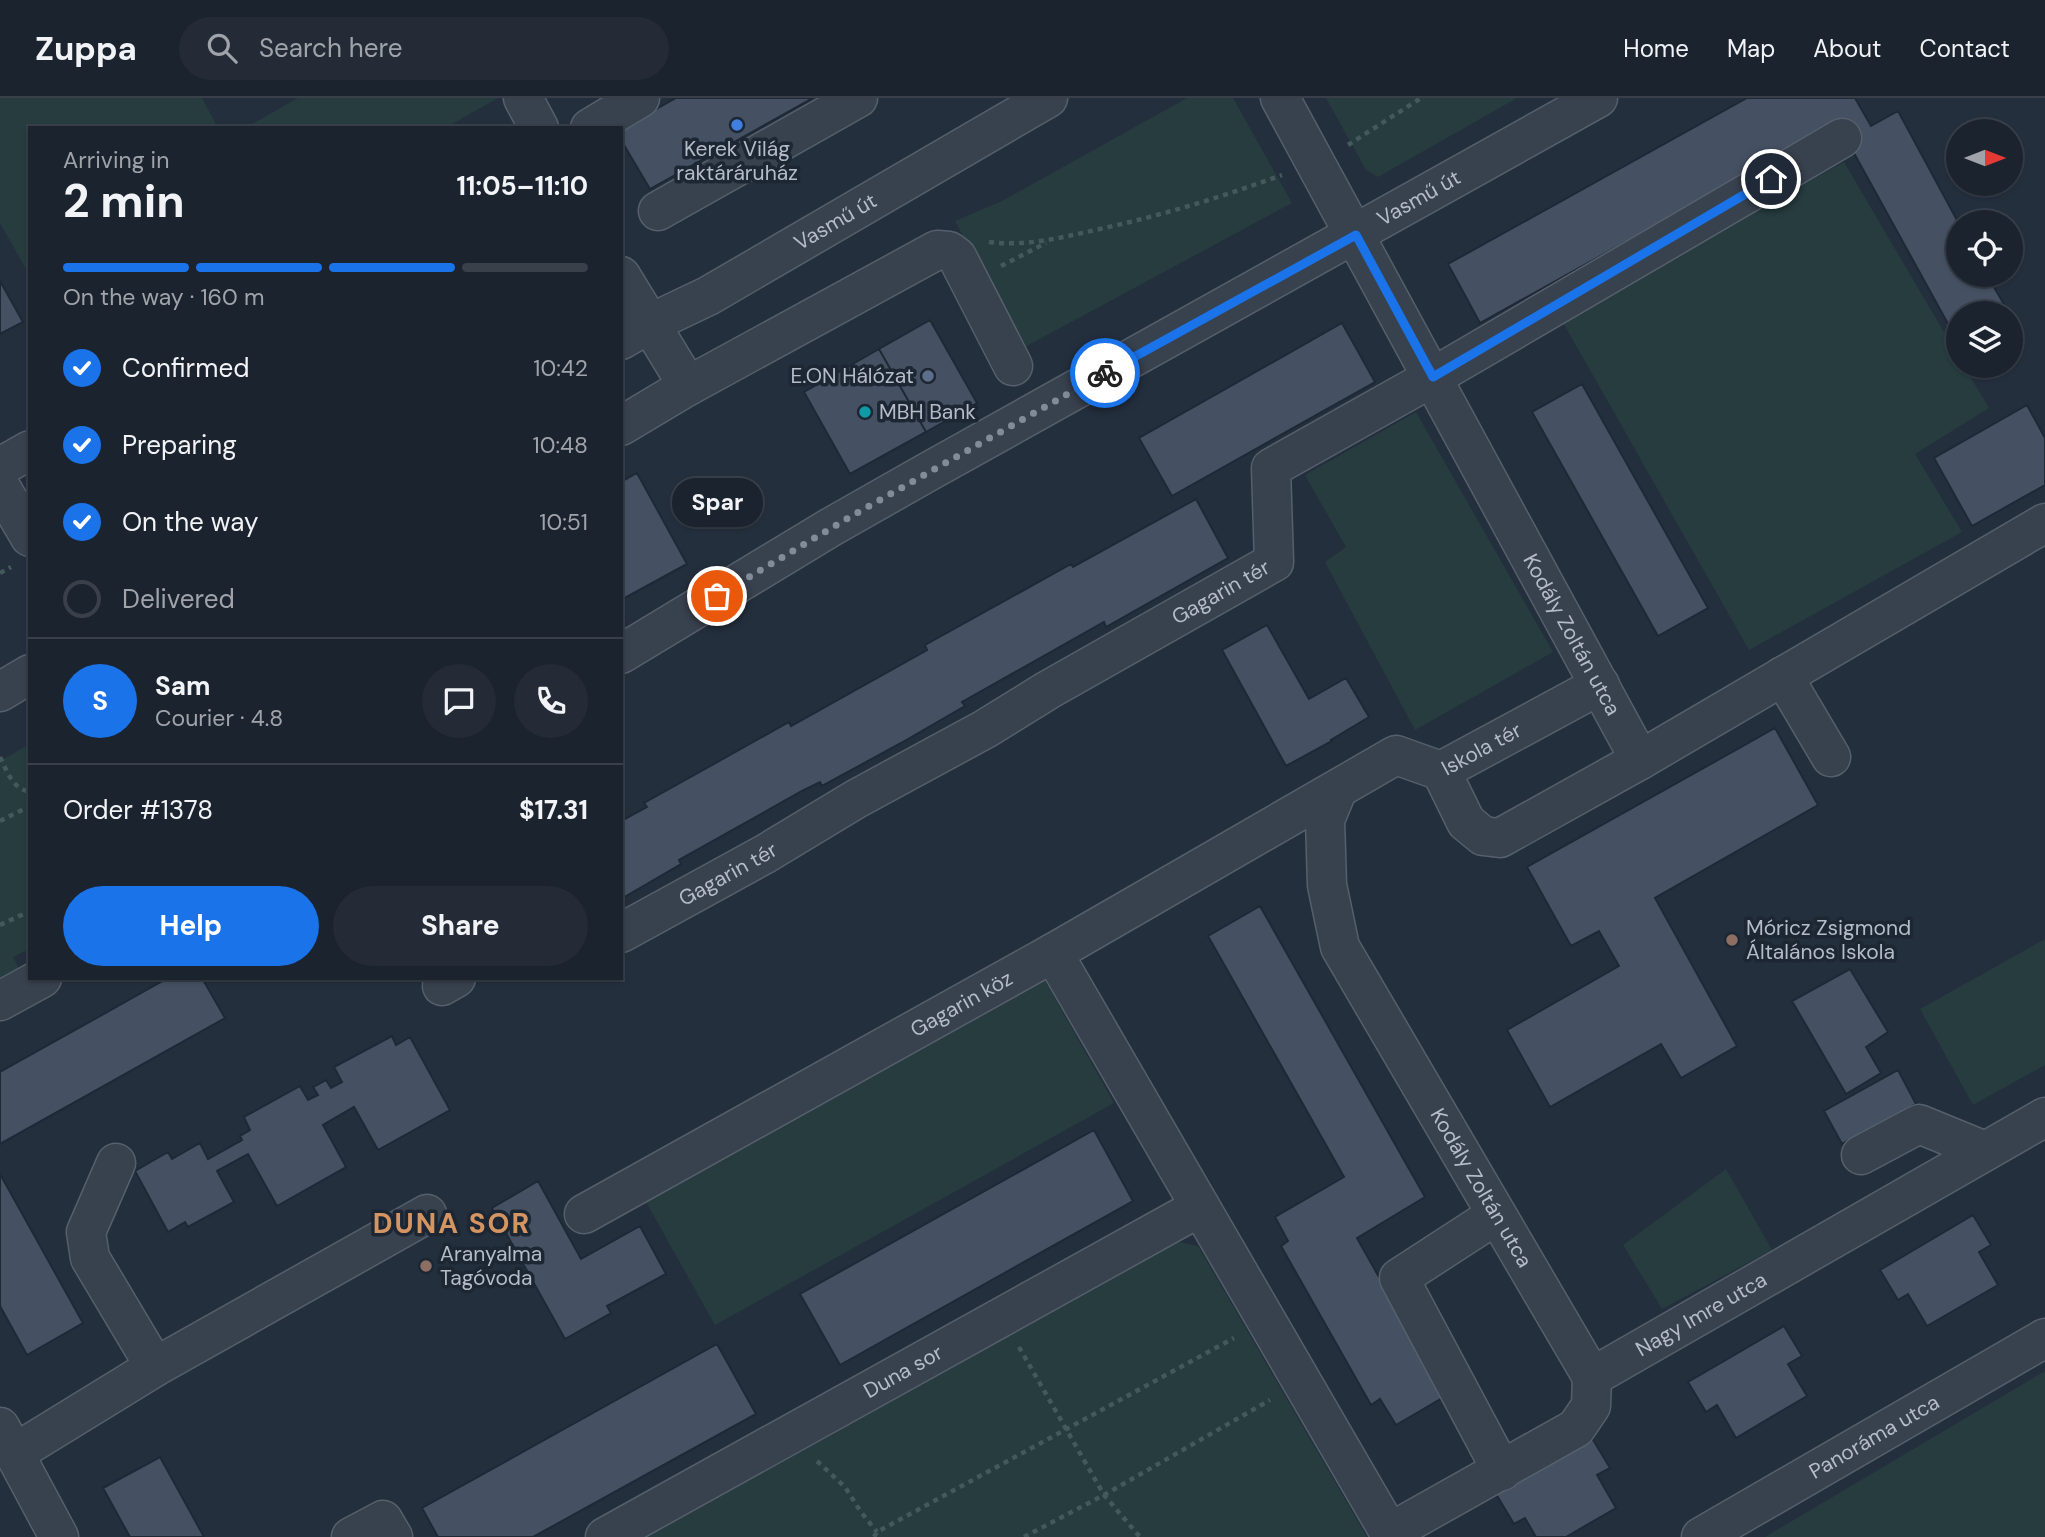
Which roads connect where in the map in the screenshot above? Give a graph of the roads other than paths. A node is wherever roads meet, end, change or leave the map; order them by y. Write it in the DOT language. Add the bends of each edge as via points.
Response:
graph roads {
  1 [pos="523,98"];
  2 [pos="640,98"];
  3 [pos="858,98"];
  4 [pos="1048,98"];
  5 [pos="1280,98"];
  6 [pos="1598,98"];
  7 [pos="538,126"];
  8 [pos="593,126"];
  9 [pos="1842,138"];
  10 [pos="659,211"];
  11 [pos="1356,235"];
  12 [pos="623,284"];
  13 [pos="635,332"];
  14 [pos="1013,366"];
  15 [pos="1433,377"];
  16 [pos="688,386"];
  17 [pos="623,425"];
  18 [pos="28,451"];
  19 [pos="0,467"];
  20 [pos="0,486"];
  21 [pos="2045,523"];
  22 [pos="28,534"];
  23 [pos="623,653"];
  24 [pos="28,675"];
  25 [pos="1783,676"];
  26 [pos="1600,685"];
  27 [pos="0,692"];
  28 [pos="1831,757"];
  29 [pos="1640,760"];
  30 [pos="1441,771"];
  31 [pos="1337,791"];
  32 [pos="623,932"];
  33 [pos="1053,953"];
  34 [pos="38,980"];
  35 [pos="0,1001"];
  36 [pos="2045,1117"];
  37 [pos="1985,1151"];
  38 [pos="1861,1155"];
  39 [pos="116,1163"];
  40 [pos="1200,1207"];
  41 [pos="427,1214"];
  42 [pos="584,1214"];
  43 [pos="1496,1215"];
  44 [pos="2045,1338"];
  45 [pos="155,1367"];
  46 [pos="1592,1377"];
  47 [pos="8,1440"];
  48 [pos="1502,1471"];
  49 [pos="1391,1535"];
  50 [pos="59,1537"];
  51 [pos="351,1537"];
  52 [pos="393,1537"];
  53 [pos="605,1537"];
  54 [pos="1701,1537"];
  1 -- 7 [label="street"];
  2 -- 8 [label="street"];
  3 -- 10 [label="street"];
  4 -- 13 [label="street, Vasmű út" via="708,296"];
  5 -- 11 [label="street, Kodály Zoltán utca"];
  6 -- 11 [label="street, Vasmű út"];
  9 -- 15 [label="street, Gagarin tér"];
  11 -- 15 [label="street, Kodály Zoltán utca"];
  11 -- 23 [label="street, Vasmű út" via="914,480"];
  12 -- 13 [label="street"];
  13 -- 16 [label="street"];
  14 -- 16 [label="street" via="957,257 937,250"];
  15 -- 26 [label="street, Kodály Zoltán utca"];
  15 -- 32 [label="street, Gagarin tér" via="1270,468 1274,562"];
  16 -- 17 [label="street"];
  18 -- 19 [label="street"];
  20 -- 22 [label="street"];
  21 -- 25 [label="street"];
  24 -- 27 [label="street"];
  25 -- 28 [label="street"];
  25 -- 29 [label="street"];
  26 -- 29 [label="street, Kodály Zoltán utca"];
  26 -- 30 [label="street, Iskola tér"];
  29 -- 30 [label="street, Iskola tér" via="1500,838 1483,836 1466,822"];
  30 -- 31 [label="street" via="1396,755"];
  31 -- 33 [label="street, Gagarin köz"];
  31 -- 43 [label="street, Kodály Zoltán utca" via="1325,820 1327,884 1340,947"];
  33 -- 40 [label="street"];
  33 -- 42 [label="street, Gagarin köz"];
  34 -- 35 [label="street"];
  36 -- 37 [label="street, Nagy Imre utca"];
  37 -- 38 [label="street" via="1919,1124"];
  37 -- 46 [label="street, Nagy Imre utca"];
  39 -- 45 [label="street" via="86,1232 90,1258"];
  40 -- 49 [label="street"];
  40 -- 53 [label="street, Duna sor"];
  41 -- 45 [label="street"];
  43 -- 46 [label="street, Kodály Zoltán utca"];
  43 -- 48 [label="street" via="1399,1278"];
  44 -- 54 [label="street, Panoráma utca"];
  45 -- 47 [label="street" via="45,1437"];
  46 -- 48 [label="street" via="1591,1406 1576,1428"];
  47 -- 50 [label="street"];
  48 -- 49 [label="street"];
  51 -- 52 [label="street" via="383,1520"];
}
